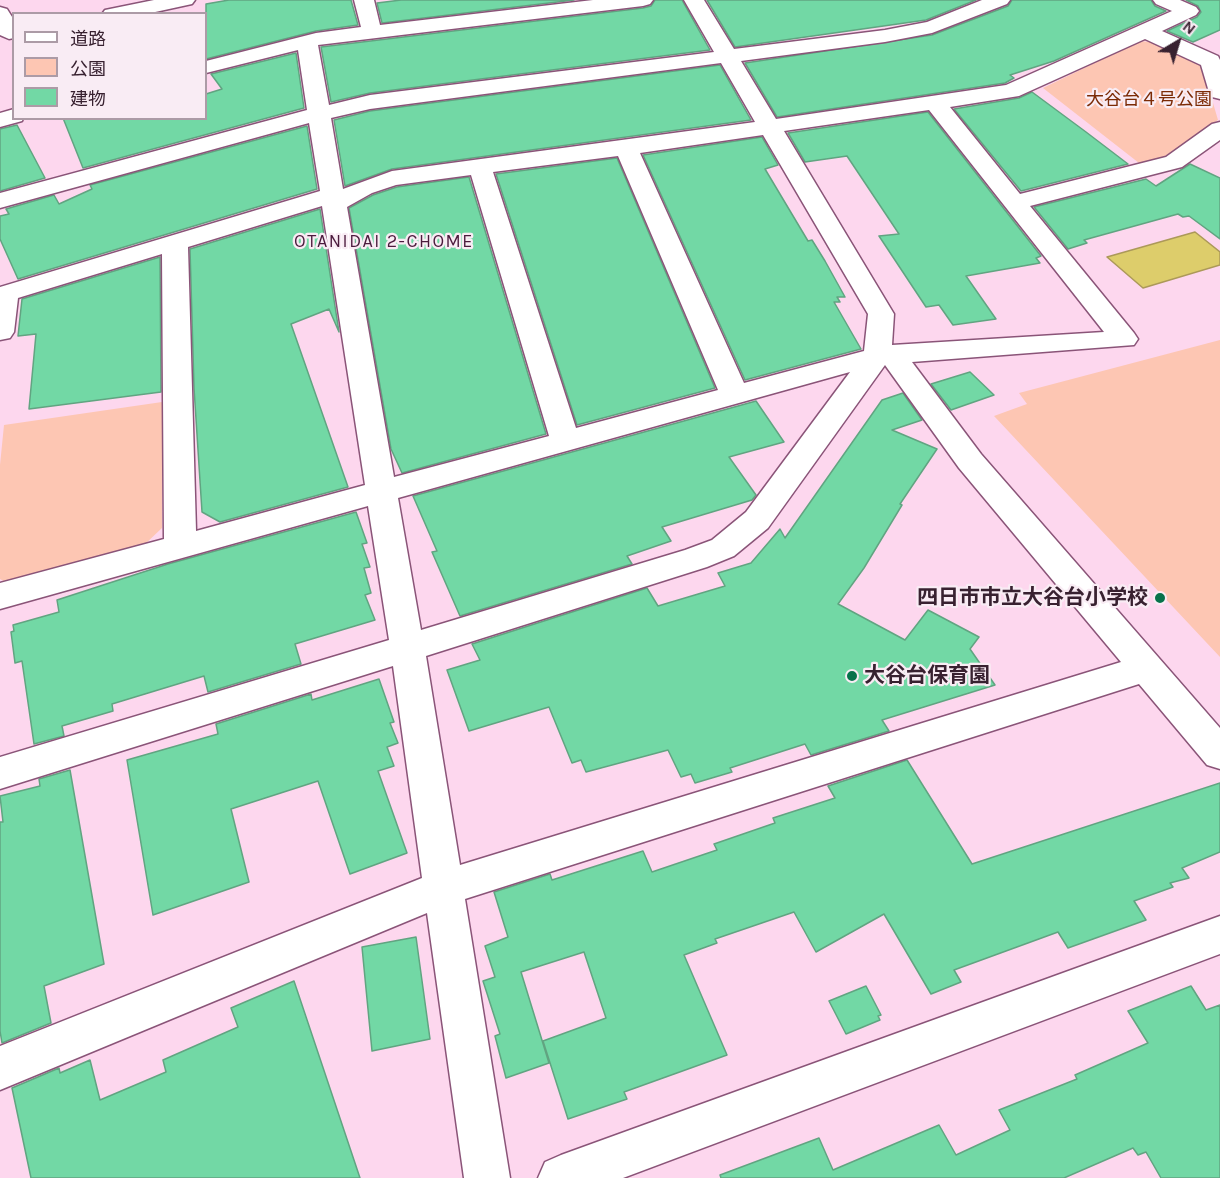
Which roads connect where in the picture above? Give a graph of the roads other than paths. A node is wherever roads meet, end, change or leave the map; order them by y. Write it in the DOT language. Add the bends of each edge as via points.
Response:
graph roads {
  1 [pos="185,0"];
  2 [pos="364,0"];
  3 [pos="643,0"];
  4 [pos="694,0"];
  5 [pos="1000,0"];
  6 [pos="1163,0"];
  7 [pos="122,12"];
  8 [pos="0,13"];
  9 [pos="1145,31"];
  10 [pos="372,32"];
  11 [pos="8,34"];
  12 [pos="307,41"];
  13 [pos="727,56"];
  14 [pos="207,67"];
  15 [pos="1220,92"];
  16 [pos="935,103"];
  17 [pos="317,114"];
  18 [pos="771,126"];
  19 [pos="1220,129"];
  20 [pos="626,148"];
  21 [pos="480,167"];
  22 [pos="332,199"];
  23 [pos="0,201"];
  24 [pos="1016,202"];
  25 [pos="175,242"];
  26 [pos="2,295"];
  27 [pos="0,332"];
  28 [pos="884,355"];
  29 [pos="735,395"];
  30 [pos="565,441"];
  31 [pos="379,491"];
  32 [pos="180,547"];
  33 [pos="0,596"];
  34 [pos="407,646"];
  35 [pos="1145,668"];
  36 [pos="1220,754"];
  37 [pos="0,772"];
  38 [pos="444,888"];
  39 [pos="1220,935"];
  40 [pos="0,1068"];
  41 [pos="487,1178"];
  42 [pos="561,1178"];
  1 -- 7 [label="street"];
  2 -- 10 [label="street"];
  3 -- 10 [label="street"];
  4 -- 13 [label="street"];
  5 -- 13 [label="street" via="917,31"];
  6 -- 9 [label="street" via="1189,11"];
  8 -- 11 [label="street"];
  9 -- 15 [label="street" via="1210,61"];
  9 -- 16 [label="street" via="1011,91"];
  10 -- 12 [label="street"];
  12 -- 14 [label="street"];
  12 -- 17 [label="street"];
  13 -- 17 [label="street" via="370,102"];
  13 -- 18 [label="street"];
  16 -- 18 [label="street"];
  16 -- 24 [label="street"];
  17 -- 22 [label="street"];
  17 -- 23 [label="street"];
  18 -- 20 [label="street"];
  18 -- 28 [label="street" via="876,301 881,314"];
  19 -- 24 [label="street" via="1174,162"];
  20 -- 21 [label="street"];
  20 -- 29 [label="street"];
  21 -- 22 [label="street" via="392,178"];
  21 -- 30 [label="street"];
  22 -- 25 [label="street"];
  22 -- 31 [label="street"];
  24 -- 28 [label="street" via="1125,339"];
  25 -- 26 [label="street"];
  25 -- 32 [label="street"];
  26 -- 27 [label="street"];
  28 -- 29 [label="street"];
  28 -- 34 [label="street" via="757,520 723,548"];
  28 -- 35 [label="street"];
  29 -- 30 [label="street"];
  30 -- 31 [label="street"];
  31 -- 32 [label="street"];
  31 -- 34 [label="street"];
  32 -- 33 [label="street"];
  34 -- 37 [label="street"];
  34 -- 38 [label="street"];
  35 -- 36 [label="street"];
  35 -- 38 [label="street"];
  38 -- 40 [label="street"];
  38 -- 41 [label="street"];
  39 -- 42 [label="street"];
}
